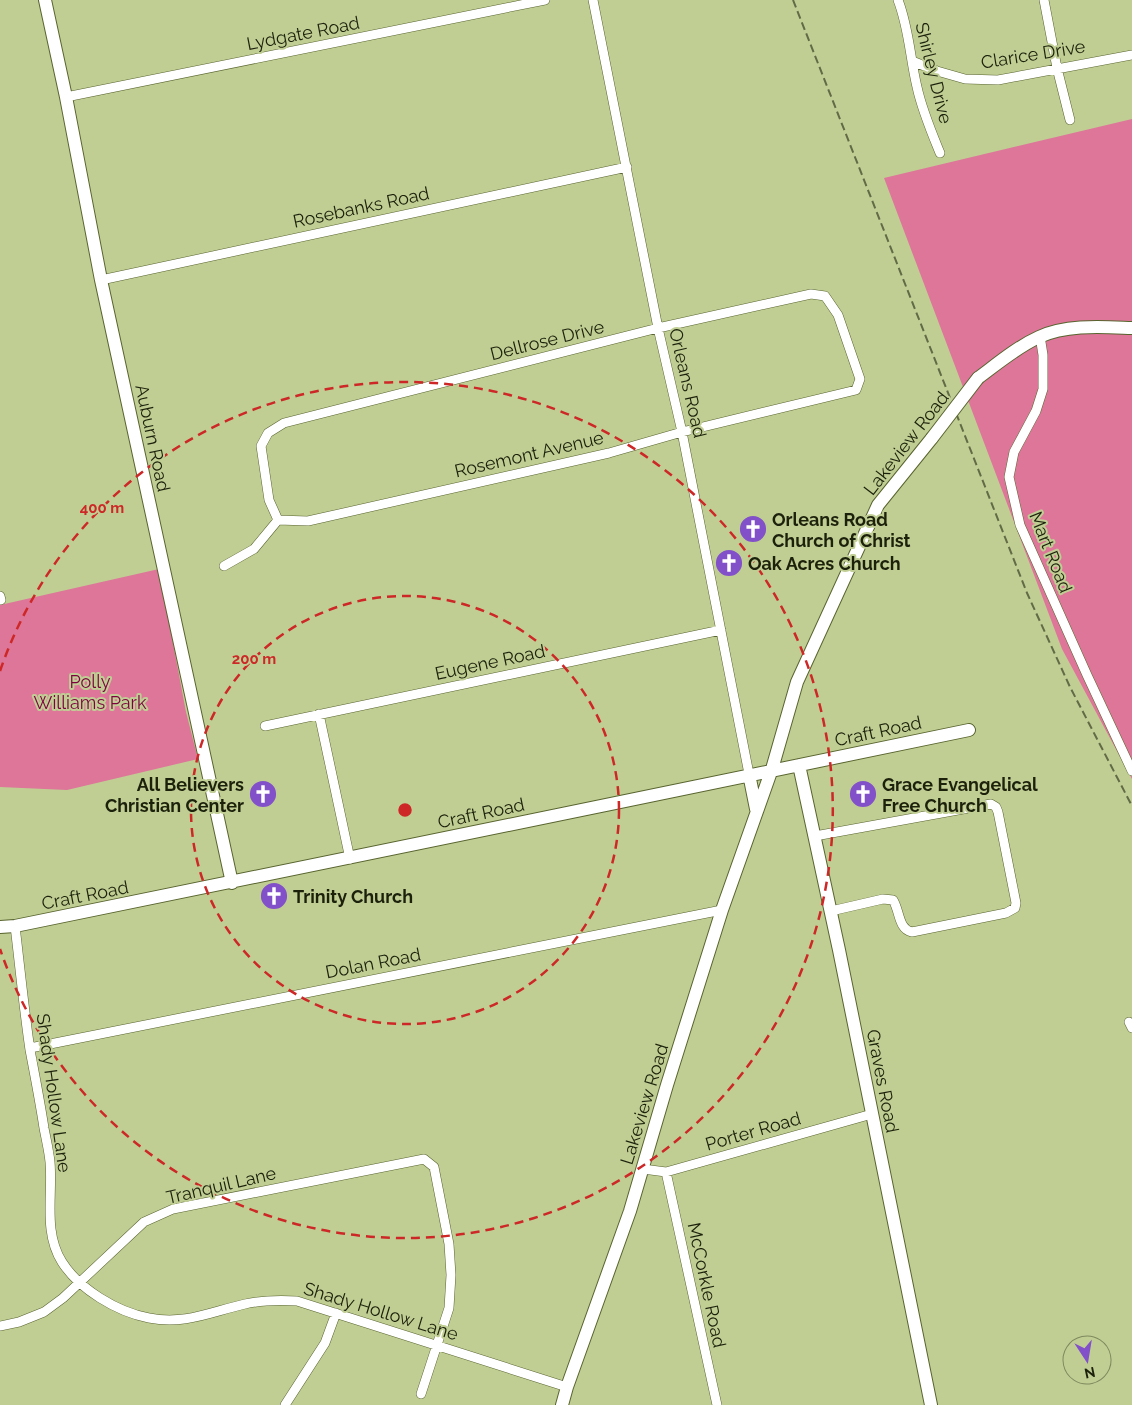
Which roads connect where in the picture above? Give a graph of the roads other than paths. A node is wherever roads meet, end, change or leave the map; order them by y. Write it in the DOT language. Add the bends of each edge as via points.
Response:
graph roads {
  1 [pos="45,0"];
  2 [pos="546,0"];
  3 [pos="594,0"];
  4 [pos="898,0"];
  5 [pos="1044,0"];
  6 [pos="1132,55"];
  7 [pos="912,61"];
  8 [pos="1057,68"];
  9 [pos="66,97"];
  10 [pos="1070,120"];
  11 [pos="940,153"];
  12 [pos="627,167"];
  13 [pos="101,280"];
  14 [pos="658,328"];
  15 [pos="1132,328"];
  16 [pos="1040,336"];
  17 [pos="856,390"];
  18 [pos="682,432"];
  19 [pos="278,520"];
  20 [pos="224,566"];
  21 [pos="721,630"];
  22 [pos="319,714"];
  23 [pos="265,726"];
  24 [pos="969,730"];
  25 [pos="798,765"];
  26 [pos="772,769"];
  27 [pos="1132,771"];
  28 [pos="749,774"];
  29 [pos="757,812"];
  30 [pos="815,836"];
  31 [pos="350,859"];
  32 [pos="232,883"];
  33 [pos="722,910"];
  34 [pos="831,911"];
  35 [pos="15,926"];
  36 [pos="0,927"];
  37 [pos="30,1048"];
  38 [pos="872,1114"];
  39 [pos="643,1168"];
  40 [pos="666,1172"];
  41 [pos="81,1282"];
  42 [pos="336,1313"];
  43 [pos="0,1326"];
  44 [pos="437,1345"];
  45 [pos="567,1387"];
  46 [pos="421,1394"];
  47 [pos="285,1405"];
  48 [pos="562,1405"];
  49 [pos="717,1405"];
  50 [pos="931,1405"];
  1 -- 9 [label="street, Auburn Road"];
  2 -- 9 [label="street, Lydgate Road"];
  3 -- 12 [label="street, Orleans Road"];
  4 -- 7 [label="street, Shirley Drive" via="907,28"];
  5 -- 8 [label="street"];
  6 -- 8 [label="street, Clarice Drive"];
  7 -- 8 [label="street, Clarice Drive" via="965,79 998,80"];
  7 -- 11 [label="street, Shirley Drive" via="920,100"];
  8 -- 10 [label="street"];
  9 -- 13 [label="street, Auburn Road"];
  12 -- 13 [label="street, Rosebanks Road"];
  12 -- 14 [label="street, Orleans Road"];
  13 -- 32 [label="street, Auburn Road"];
  14 -- 17 [label="street, Dellrose Drive" via="811,294 825,296 838,315 860,379"];
  14 -- 18 [label="street, Orleans Road"];
  14 -- 19 [label="street, Dellrose Drive" via="284,423 268,433 261,446 269,500"];
  15 -- 16 [label="street, Lakeview Road" via="1090,326"];
  16 -- 26 [label="street, Lakeview Road, bridge" via="978,378 878,505 797,682"];
  16 -- 27 [label="street, Mart Road" via="1043,389 1036,411 1014,452 1009,477 1020,525"];
  17 -- 18 [label="street, Rosemont Avenue"];
  18 -- 19 [label="street, Rosemont Avenue" via="609,453 308,521"];
  18 -- 21 [label="street, Orleans Road"];
  19 -- 20 [label="street" via="254,549"];
  21 -- 22 [label="street, Eugene Road"];
  21 -- 28 [label="street, Orleans Road"];
  22 -- 23 [label="street, Eugene Road"];
  22 -- 31 [label="street"];
  24 -- 25 [label="street, Craft Road"];
  25 -- 26 [label="street, Craft Road"];
  25 -- 30 [label="street, Graves Road"];
  26 -- 28 [label="street, Craft Road"];
  26 -- 29 [label="street, Lakeview Road"];
  28 -- 29 [label="street"];
  28 -- 31 [label="street, Craft Road"];
  29 -- 33 [label="street, Lakeview Road"];
  30 -- 34 [label="street, Graves Road"];
  30 -- 34 [label="street" via="991,804 998,812 1016,903 1015,908 1006,913 912,932 902,927 893,900 884,899"];
  31 -- 32 [label="street, Craft Road"];
  32 -- 35 [label="street, Craft Road"];
  33 -- 37 [label="street, Dolan Road"];
  33 -- 39 [label="street, Lakeview Road"];
  34 -- 38 [label="street, Graves Road"];
  35 -- 36 [label="street, Craft Road"];
  35 -- 37 [label="street, Shady Hollow Lane"];
  37 -- 41 [label="street, Shady Hollow Lane" via="50,1162 53,1240 61,1261"];
  38 -- 40 [label="street, Porter Road"];
  38 -- 50 [label="street, Graves Road"];
  39 -- 40 [label="street, Porter Road"];
  39 -- 45 [label="street, Lakeview Road"];
  40 -- 49 [label="street, McCorkle Road"];
  41 -- 42 [label="street, Shady Hollow Lane" via="112,1306 169,1321 271,1299 297,1300"];
  41 -- 43 [label="street, Tranquil Lane" via="44,1312"];
  41 -- 44 [label="street, Tranquil Lane" via="144,1222 173,1209 424,1159 434,1167 451,1268 450,1308"];
  42 -- 44 [label="street, Shady Hollow Lane"];
  42 -- 47 [label="street" via="325,1343"];
  44 -- 45 [label="street, Shady Hollow Lane"];
  44 -- 46 [label="street"];
  45 -- 48 [label="street, Lakeview Road"];
}
